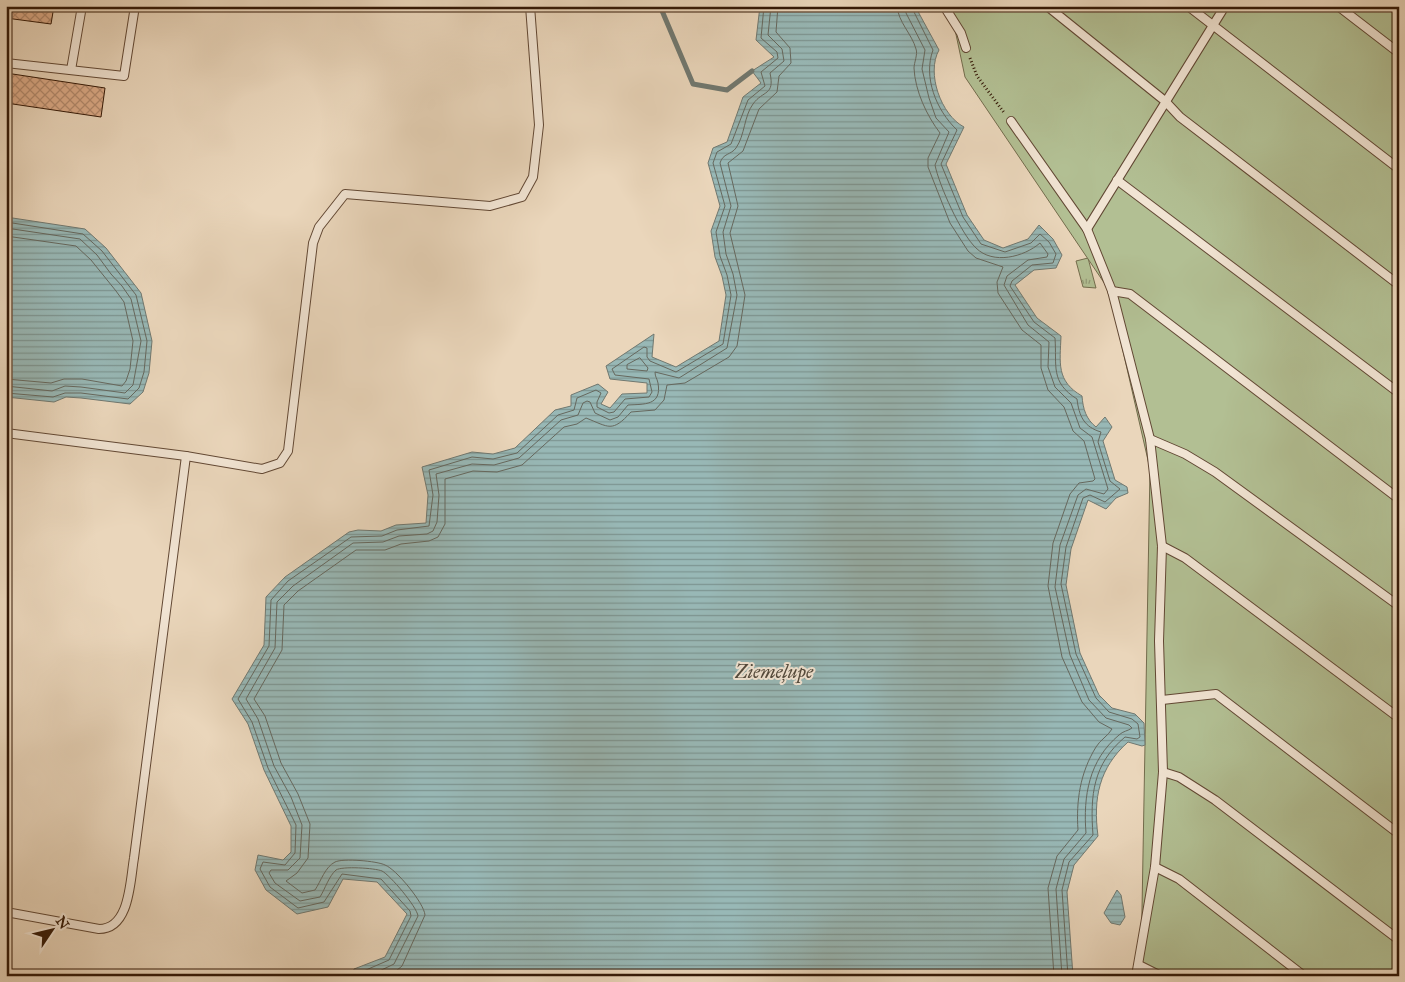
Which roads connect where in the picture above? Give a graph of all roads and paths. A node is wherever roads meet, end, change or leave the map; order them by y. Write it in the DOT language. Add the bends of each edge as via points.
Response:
graph roads {
  1 [pos="82,6"];
  2 [pos="135,6"];
  3 [pos="530,6"];
  4 [pos="944,6"];
  5 [pos="1047,6"];
  6 [pos="1188,6"];
  7 [pos="1225,6"];
  8 [pos="1338,6"];
  9 [pos="1212,25"];
  10 [pos="966,48"];
  11 [pos="1399,53"];
  12 [pos="6,63"];
  13 [pos="71,70"];
  14 [pos="1165,101"];
  15 [pos="1011,121"];
  16 [pos="1399,169"];
  17 [pos="1117,180"];
  18 [pos="1087,229"];
  19 [pos="1399,285"];
  20 [pos="1112,291"];
  21 [pos="1399,393"];
  22 [pos="6,433"];
  23 [pos="1150,439"];
  24 [pos="186,456"];
  25 [pos="1399,499"];
  26 [pos="1162,546"];
  27 [pos="1399,606"];
  28 [pos="1162,700"];
  29 [pos="1399,718"];
  30 [pos="1163,772"];
  31 [pos="1399,834"];
  32 [pos="1155,867"];
  33 [pos="6,912"];
  34 [pos="1399,940"];
  35 [pos="1139,965"];
  36 [pos="1136,976"];
  37 [pos="1161,976"];
  38 [pos="1304,976"];
  1 -- 13 [label="lane"];
  2 -- 13 [label="lane" via="124,76"];
  3 -- 24 [label="lane" via="539,125 532,177 522,197 490,206 345,194 319,227 312,243 288,450 280,463 262,469"];
  4 -- 10 [label="lane" via="961,33"];
  5 -- 14 [label="lane"];
  6 -- 9 [label="lane"];
  7 -- 9 [label="lane"];
  8 -- 11 [label="lane"];
  9 -- 14 [label="lane"];
  9 -- 16 [label="lane"];
  10 -- 15 [label="path" via="977,76"];
  12 -- 13 [label="lane"];
  14 -- 17 [label="lane"];
  14 -- 19 [label="lane" via="1180,117"];
  15 -- 18 [label="lane"];
  17 -- 18 [label="lane"];
  17 -- 21 [label="lane"];
  18 -- 20 [label="lane"];
  20 -- 23 [label="lane"];
  20 -- 25 [label="lane" via="1130,294"];
  22 -- 24 [label="lane"];
  23 -- 26 [label="lane"];
  23 -- 27 [label="lane" via="1215,472"];
  24 -- 33 [label="lane" via="134,858 122,914 108,929 99,929"];
  26 -- 28 [label="lane" via="1159,641"];
  26 -- 29 [label="lane" via="1184,558"];
  28 -- 30 [label="lane"];
  28 -- 31 [label="lane" via="1216,694"];
  30 -- 32 [label="lane"];
  30 -- 34 [label="lane" via="1179,776 1215,800"];
  32 -- 35 [label="lane"];
  32 -- 38 [label="lane" via="1179,880"];
  35 -- 36 [label="lane"];
  35 -- 37 [label="lane"];
}
